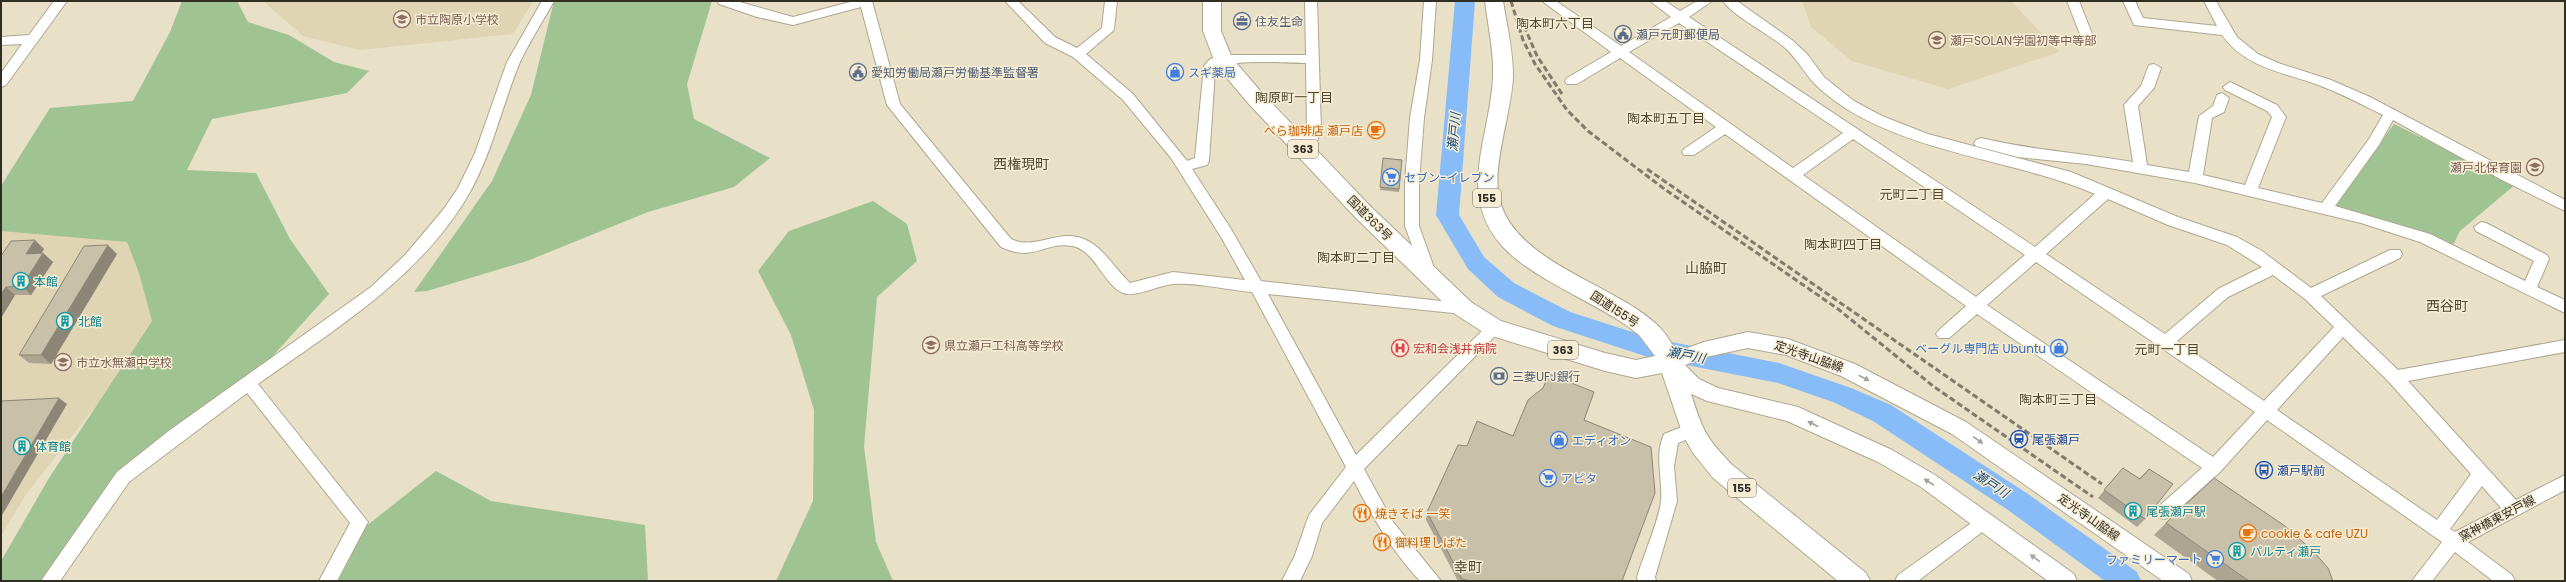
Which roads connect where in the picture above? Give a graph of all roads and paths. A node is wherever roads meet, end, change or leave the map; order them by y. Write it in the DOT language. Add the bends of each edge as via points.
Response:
graph roads {
  1 [pos="61,1"];
  2 [pos="548,1"];
  3 [pos="723,1"];
  4 [pos="866,1"];
  5 [pos="1011,1"];
  6 [pos="1111,1"];
  7 [pos="1212,1"];
  8 [pos="1311,1"];
  9 [pos="1430,1"];
  10 [pos="1494,1"];
  11 [pos="1548,1"];
  12 [pos="1656,1"];
  13 [pos="1706,1"];
  14 [pos="1729,1"];
  15 [pos="2072,1"];
  16 [pos="2129,1"];
  17 [pos="2210,1"];
  18 [pos="1679,17"];
  19 [pos="2224,31"];
  20 [pos="33,39"];
  21 [pos="2088,39"];
  22 [pos="1,41"];
  23 [pos="1620,52"];
  24 [pos="1078,54"];
  25 [pos="1313,59"];
  26 [pos="1223,60"];
  27 [pos="2154,68"];
  28 [pos="1572,81"];
  29 [pos="1,82"];
  30 [pos="2230,87"];
  31 [pos="2222,98"];
  32 [pos="2390,114"];
  33 [pos="1727,126"];
  34 [pos="1898,129"];
  35 [pos="1852,133"];
  36 [pos="1689,152"];
  37 [pos="1307,153"];
  38 [pos="1183,167"];
  39 [pos="2142,168"];
  40 [pos="1793,175"];
  41 [pos="2195,178"];
  42 [pos="2250,190"];
  43 [pos="2107,192"];
  44 [pos="2565,206"];
  45 [pos="2326,208"];
  46 [pos="2481,227"];
  47 [pos="2395,254"];
  48 [pos="2035,255"];
  49 [pos="2274,268"];
  50 [pos="1431,278"];
  51 [pos="1257,288"];
  52 [pos="2528,288"];
  53 [pos="2310,295"];
  54 [pos="1976,305"];
  55 [pos="1463,308"];
  56 [pos="2564,310"];
  57 [pos="2344,326"];
  58 [pos="1494,328"];
  59 [pos="1944,334"];
  60 [pos="2166,342"];
  61 [pos="2565,346"];
  62 [pos="1669,364"];
  63 [pos="2395,376"];
  64 [pos="249,384"];
  65 [pos="2264,411"];
  66 [pos="1692,430"];
  67 [pos="2214,467"];
  68 [pos="1356,468"];
  69 [pos="2481,474"];
  70 [pos="2565,482"];
  71 [pos="2514,510"];
  72 [pos="2164,512"];
  73 [pos="1984,521"];
  74 [pos="2439,531"];
  75 [pos="2454,541"];
  76 [pos="50,581"];
  77 [pos="328,581"];
  78 [pos="1291,581"];
  79 [pos="1432,581"];
  80 [pos="1647,581"];
  81 [pos="1857,581"];
  82 [pos="1904,581"];
  83 [pos="2066,581"];
  84 [pos="2181,581"];
  85 [pos="2421,581"];
  86 [pos="2506,581"];
  1 -- 20 [label="street"];
  2 -- 64 [label="street" via="514,62 482,153 464,190 448,214 410,258 376,291"];
  3 -- 4 [label="street" via="761,14 775,15 793,21"];
  4 -- 51 [label="street" via="894,105 1006,243 1014,248 1032,250 1062,241 1078,241 1106,264 1122,286 1128,288 1173,278"];
  5 -- 24 [label="street" via="1050,40"];
  6 -- 24 [label="street" via="1108,30"];
  7 -- 26 [label="highway, 国道363号 / 363" via="1212,31"];
  8 -- 25 [label="street"];
  9 -- 50 [label="street" via="1426,60 1417,125 1412,226"];
  10 -- 62 [label="highway, 国道155号 / 155" via="1503,75 1500,109 1486,184 1490,211 1509,240 1537,262 1636,321 1657,340"];
  11 -- 23 [label="street"];
  12 -- 18 [label="street"];
  13 -- 18 [label="street"];
  14 -- 34 [label="street" via="1787,42 1819,80 1849,104"];
  15 -- 21 [label="street"];
  16 -- 19 [label="street" via="2138,22"];
  17 -- 19 [label="street"];
  18 -- 23 [label="street"];
  18 -- 35 [label="street"];
  19 -- 32 [label="street" via="2237,46 2254,58 2335,87"];
  20 -- 22 [label="street"];
  20 -- 29 [label="street"];
  23 -- 28 [label="street"];
  23 -- 33 [label="street"];
  24 -- 38 [label="street" via="1128,97"];
  25 -- 26 [label="street"];
  25 -- 37 [label="street" via="1314,130"];
  26 -- 37 [label="highway, 国道363号 / 363"];
  26 -- 38 [label="street" via="1215,62 1209,69 1202,161"];
  27 -- 39 [label="street" via="2148,88 2131,105"];
  30 -- 42 [label="street" via="2272,108 2279,117 2270,133 2263,160"];
  31 -- 41 [label="street" via="2219,109 2206,116"];
  32 -- 44 [label="street"];
  32 -- 45 [label="street" via="2374,142"];
  33 -- 36 [label="street"];
  33 -- 40 [label="street"];
  34 -- 39 [label="street" via="1915,127 2018,152"];
  34 -- 43 [label="street" via="2066,176"];
  35 -- 40 [label="street"];
  35 -- 48 [label="street"];
  37 -- 50 [label="highway, 国道363号 / 363"];
  38 -- 51 [label="street" via="1226,233"];
  39 -- 41 [label="street"];
  40 -- 54 [label="street"];
  41 -- 42 [label="street"];
  42 -- 45 [label="street"];
  43 -- 48 [label="street"];
  43 -- 49 [label="street" via="2173,221 2232,241"];
  45 -- 52 [label="street" via="2425,238"];
  46 -- 52 [label="street" via="2542,259"];
  47 -- 53 [label="street"];
  48 -- 54 [label="street"];
  48 -- 60 [label="street"];
  49 -- 53 [label="street"];
  49 -- 60 [label="street" via="2223,293"];
  50 -- 55 [label="highway, 国道363号 / 363"];
  51 -- 55 [label="street"];
  51 -- 68 [label="street"];
  52 -- 56 [label="street"];
  53 -- 57 [label="street"];
  54 -- 59 [label="street"];
  54 -- 67 [label="street"];
  55 -- 58 [label="highway, 国道363号 / 363"];
  57 -- 63 [label="street"];
  57 -- 65 [label="street"];
  58 -- 62 [label="highway, 国道363号 / 363" via="1636,369"];
  58 -- 68 [label="street" via="1380,440"];
  60 -- 65 [label="street"];
  61 -- 63 [label="street"];
  62 -- 66 [label="highway, 国道155号 / 155"];
  73 -- 62 [label="main road, one-way" via="1928,481 1885,456 1791,413 1714,394 1692,385"];
  62 -- 84 [label="main road, 定光寺山脇線, one-way" via="1704,350 1748,340 1788,347 1848,370 1959,428"];
  63 -- 69 [label="street"];
  64 -- 76 [label="street" via="176,435 123,477"];
  64 -- 77 [label="street" via="359,522"];
  65 -- 67 [label="street"];
  65 -- 74 [label="street"];
  66 -- 80 [label="street" via="1670,439 1666,466 1669,501 1646,577"];
  66 -- 81 [label="highway, 国道155号 / 155" via="1705,452 1722,471"];
  67 -- 72 [label="street"];
  68 -- 78 [label="street" via="1338,487 1315,520 1303,556"];
  68 -- 79 [label="street" via="1387,527 1408,556"];
  69 -- 71 [label="street"];
  69 -- 74 [label="street"];
  70 -- 71 [label="street, 窯神橋東安戸線"];
  71 -- 75 [label="street, 窯神橋東安戸線"];
  73 -- 82 [label="street"];
  83 -- 73 [label="main road, one-way"];
  74 -- 75 [label="street"];
  75 -- 85 [label="street, 窯神橋東安戸線"];
  75 -- 86 [label="street"];
}
